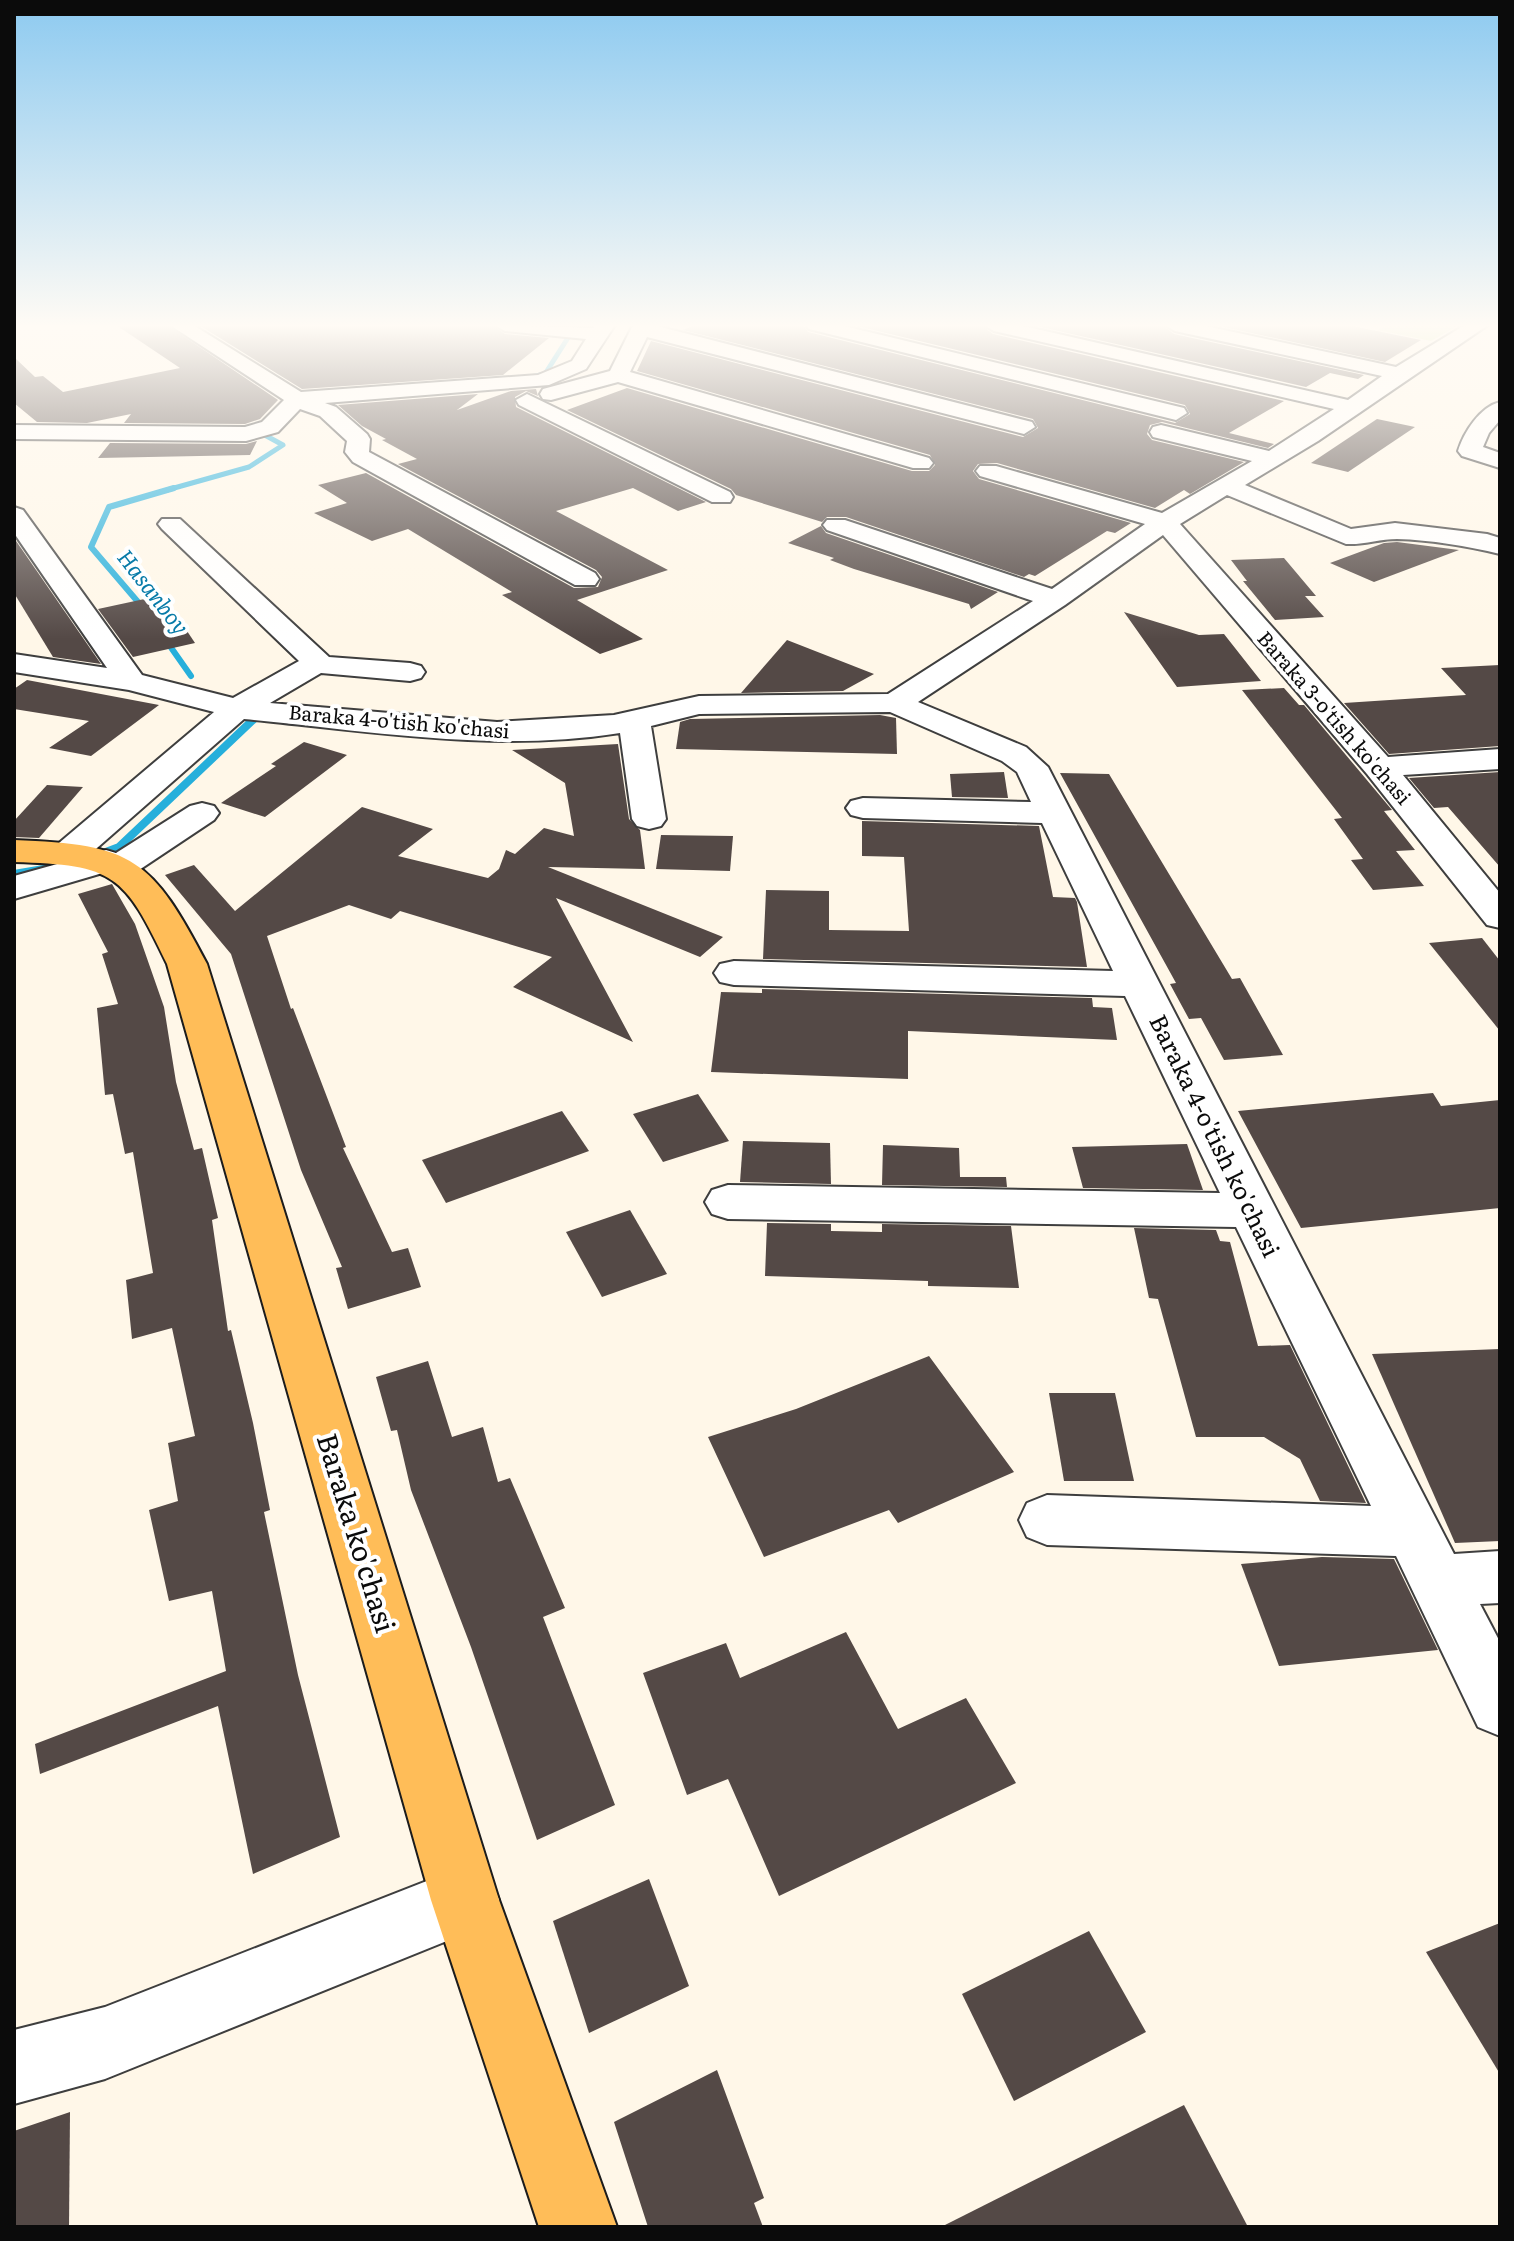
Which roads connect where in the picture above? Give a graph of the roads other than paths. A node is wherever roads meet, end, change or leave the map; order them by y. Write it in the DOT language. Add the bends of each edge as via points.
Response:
graph roads {
  1 [pos="261,430"];
  2 [pos="348,430"];
  3 [pos="586,430"];
  4 [pos="810,430"];
  5 [pos="1316,430"];
  6 [pos="1481,430"];
  7 [pos="14,432"];
  8 [pos="1161,432"];
  9 [pos="1270,458"];
  10 [pos="1500,461"];
  11 [pos="921,463"];
  12 [pos="988,471"];
  13 [pos="1224,486"];
  14 [pos="721,497"];
  15 [pos="14,515"];
  16 [pos="1165,522"];
  17 [pos="171,524"];
  18 [pos="836,525"];
  19 [pos="1500,546"];
  20 [pos="585,579"];
  21 [pos="1055,599"];
  22 [pos="14,663"];
  23 [pos="318,663"];
  24 [pos="410,672"];
  25 [pos="131,681"];
  26 [pos="895,703"];
  27 [pos="237,709"];
  28 [pos="634,721"];
  29 [pos="1500,759"];
  30 [pos="1379,767"];
  31 [pos="863,808"];
  32 [pos="202,813"];
  33 [pos="1053,813"];
  34 [pos="649,819"];
  35 [pos="14,851"];
  36 [pos="94,858"];
  37 [pos="14,888"];
  38 [pos="1500,917"];
  39 [pos="734,973"];
  40 [pos="1138,984"];
  41 [pos="728,1202"];
  42 [pos="1250,1210"];
  43 [pos="1047,1520"];
  44 [pos="1423,1557"];
  45 [pos="1500,1577"];
  46 [pos="1500,1706"];
  47 [pos="465,1900"];
  48 [pos="14,2067"];
  49 [pos="578,2227"];
  1 -- 7 [label="street" via="246,434"];
  2 -- 20 [label="street" via="359,439 361,457"];
  3 -- 14 [label="street"];
  4 -- 11 [label="street"];
  5 -- 9 [label="street"];
  6 -- 10 [label="street" via="1470,451"];
  8 -- 9 [label="street"];
  9 -- 13 [label="street"];
  12 -- 16 [label="street"];
  13 -- 16 [label="street"];
  13 -- 19 [label="street" via="1346,536 1395,531"];
  15 -- 25 [label="street"];
  16 -- 21 [label="street"];
  16 -- 30 [label="street, Baraka 3-o'tish ko'chasi"];
  17 -- 23 [label="street"];
  18 -- 21 [label="street"];
  21 -- 26 [label="street"];
  22 -- 25 [label="street, Baraka 4-o'tish ko'chasi"];
  23 -- 24 [label="street"];
  23 -- 27 [label="street"];
  25 -- 27 [label="street, Baraka 4-o'tish ko'chasi"];
  26 -- 28 [label="street, Baraka 4-o'tish ko'chasi" via="699,705"];
  26 -- 33 [label="street, Baraka 4-o'tish ko'chasi" via="1014,754 1031,767"];
  27 -- 28 [label="street, Baraka 4-o'tish ko'chasi" via="478,732"];
  27 -- 36 [label="street"];
  28 -- 34 [label="street"];
  29 -- 30 [label="street"];
  30 -- 38 [label="street, Baraka 3-o'tish ko'chasi"];
  31 -- 33 [label="street"];
  32 -- 36 [label="street"];
  33 -- 40 [label="street, Baraka 4-o'tish ko'chasi"];
  35 -- 36 [label="main road"];
  36 -- 37 [label="street"];
  36 -- 47 [label="main road, Baraka ko'chasi" via="138,881 187,964"];
  39 -- 40 [label="street"];
  40 -- 42 [label="street, Baraka 4-o'tish ko'chasi"];
  41 -- 42 [label="street"];
  42 -- 44 [label="street, Baraka 4-o'tish ko'chasi"];
  43 -- 44 [label="street"];
  44 -- 45 [label="street"];
  44 -- 46 [label="street, Baraka 4-o'tish ko'chasi"];
  47 -- 48 [label="street" via="105,2043"];
  47 -- 49 [label="main road, Baraka ko'chasi"];
}
